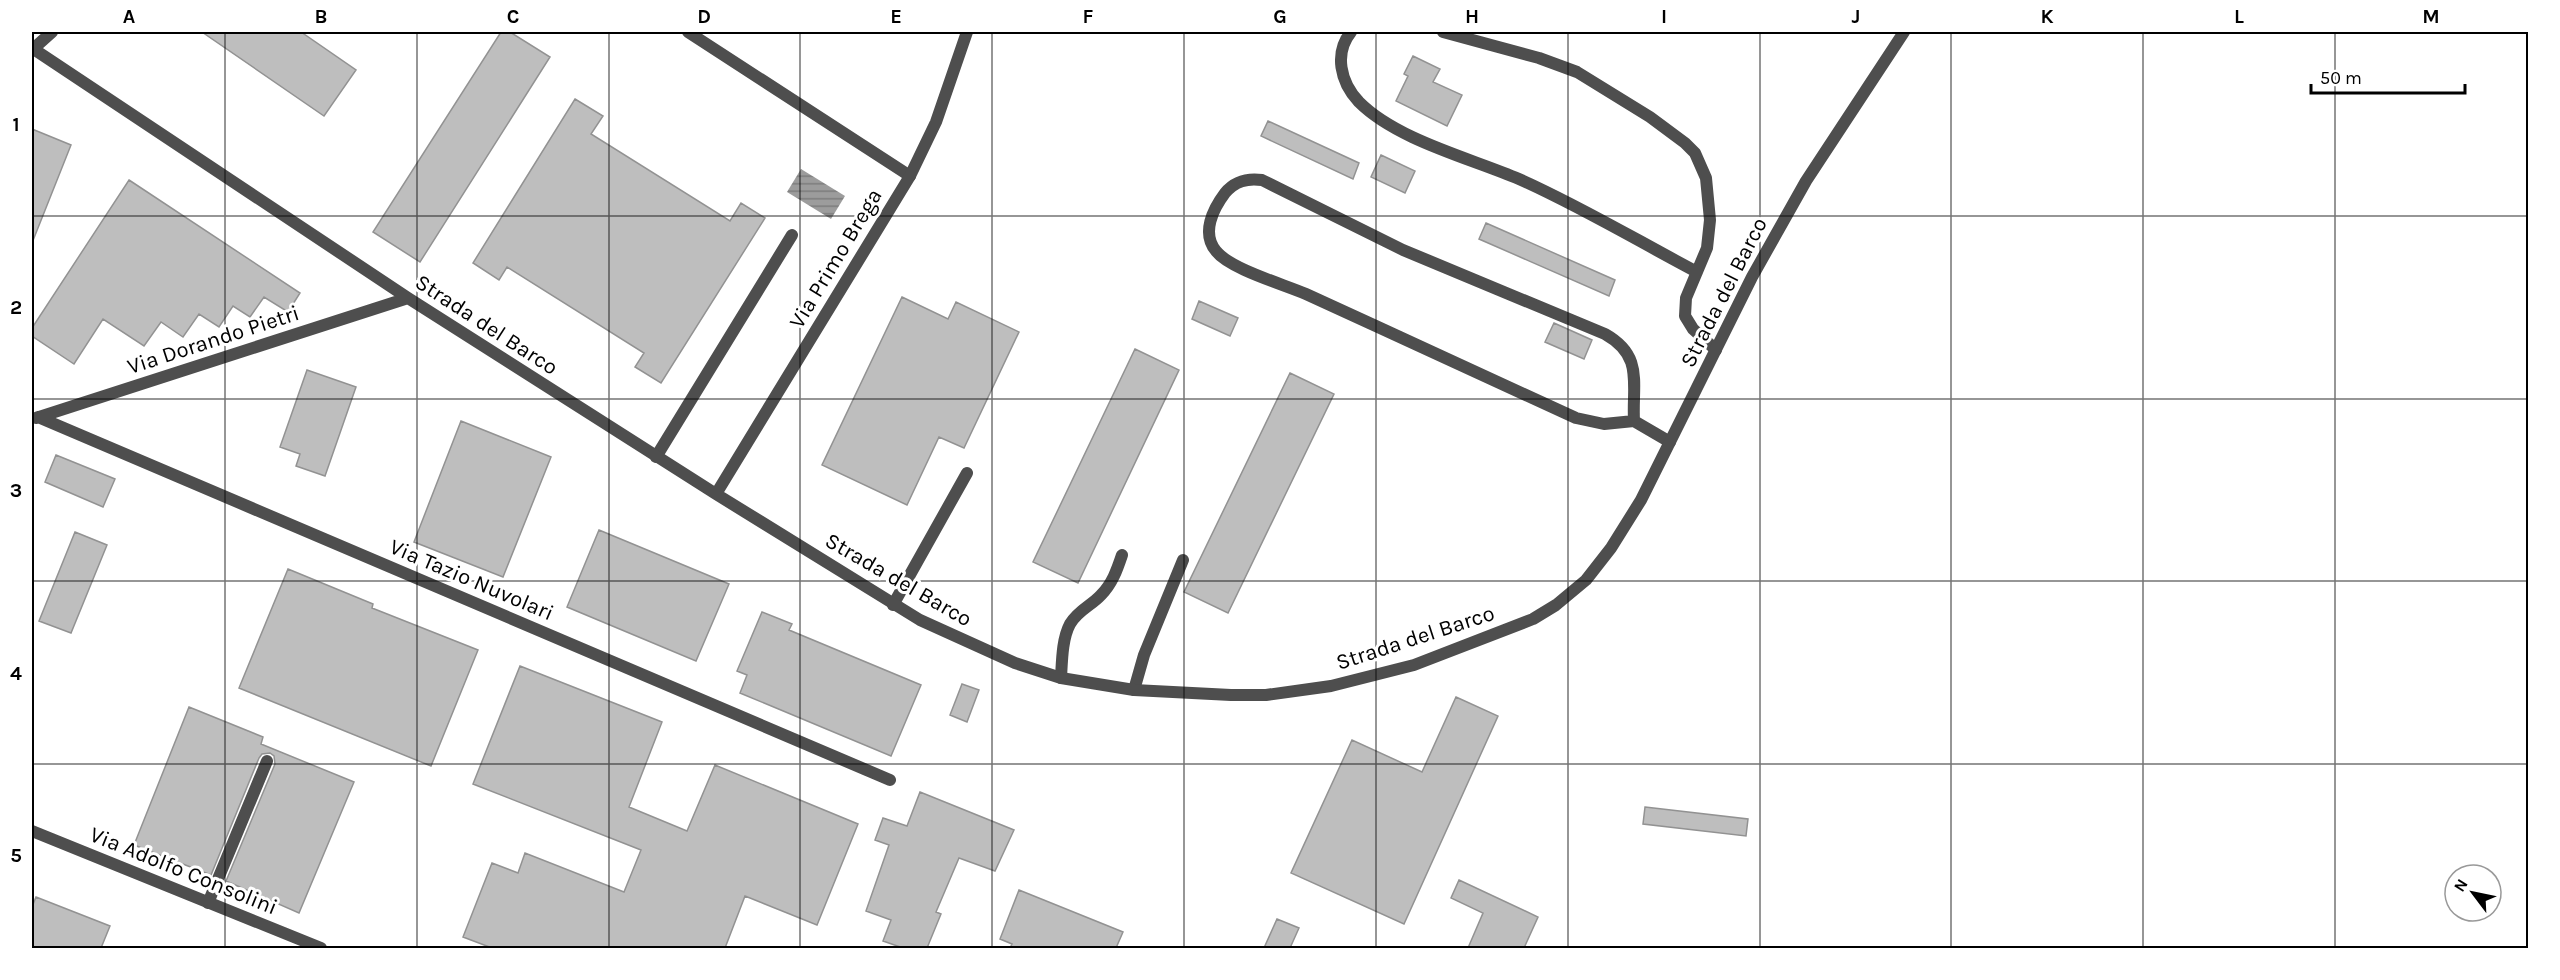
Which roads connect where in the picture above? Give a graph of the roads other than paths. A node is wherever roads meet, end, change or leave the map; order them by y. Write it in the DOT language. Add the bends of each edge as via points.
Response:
graph roads {
  1 [pos="52,32"];
  2 [pos="688,32"];
  3 [pos="967,32"];
  4 [pos="1352,32"];
  5 [pos="1443,32"];
  6 [pos="1904,32"];
  7 [pos="32,49"];
  8 [pos="910,176"];
  9 [pos="792,235"];
  10 [pos="1697,272"];
  11 [pos="408,298"];
  12 [pos="1716,350"];
  13 [pos="35,418"];
  14 [pos="1634,421"];
  15 [pos="1670,442"];
  16 [pos="657,457"];
  17 [pos="967,473"];
  18 [pos="716,494"];
  19 [pos="1122,555"];
  20 [pos="1182,560"];
  21 [pos="893,605"];
  22 [pos="1060,678"];
  23 [pos="1134,690"];
  24 [pos="267,761"];
  25 [pos="890,780"];
  26 [pos="32,831"];
  27 [pos="208,903"];
  28 [pos="321,948"];
  1 -- 7 [label="street"];
  2 -- 8 [label="street"];
  3 -- 8 [label="street, Via Primo Brega" via="936,122"];
  4 -- 10 [label="street" via="1340,54 1341,68 1355,97 1373,114 1436,147 1535,187"];
  5 -- 10 [label="street" via="1577,72 1685,143 1701,164 1710,206 1707,248"];
  6 -- 12 [label="street, Strada del Barco" via="1806,181"];
  7 -- 11 [label="street, Strada del Barco"];
  8 -- 18 [label="street, Via Primo Brega"];
  9 -- 16 [label="street"];
  10 -- 12 [label="street" via="1686,298 1685,316"];
  11 -- 13 [label="street, Via Dorando Pietri"];
  11 -- 16 [label="street, Strada del Barco"];
  12 -- 15 [label="street, Strada del Barco"];
  13 -- 25 [label="street, Via Tazio Nuvolari"];
  14 -- 14 [label="street" via="1635,373 1631,359 1621,345 1605,334 1403,250 1262,180 1248,179 1235,184 1214,210 1209,238 1217,254 1233,264 1575,418 1604,424"];
  14 -- 15 [label="street"];
  15 -- 23 [label="street, Strada del Barco" via="1631,517 1594,570 1562,601 1522,624 1414,665 1331,686 1266,695"];
  16 -- 18 [label="street, Strada del Barco"];
  17 -- 21 [label="street"];
  18 -- 21 [label="street, Strada del Barco"];
  19 -- 22 [label="street" via="1106,590 1071,623"];
  20 -- 23 [label="street"];
  21 -- 22 [label="street, Strada del Barco" via="1014,663"];
  22 -- 23 [label="street, Strada del Barco"];
  24 -- 27 [label="street"];
  26 -- 27 [label="street, Via Adolfo Consolini"];
  27 -- 28 [label="street, Via Adolfo Consolini"];
}
